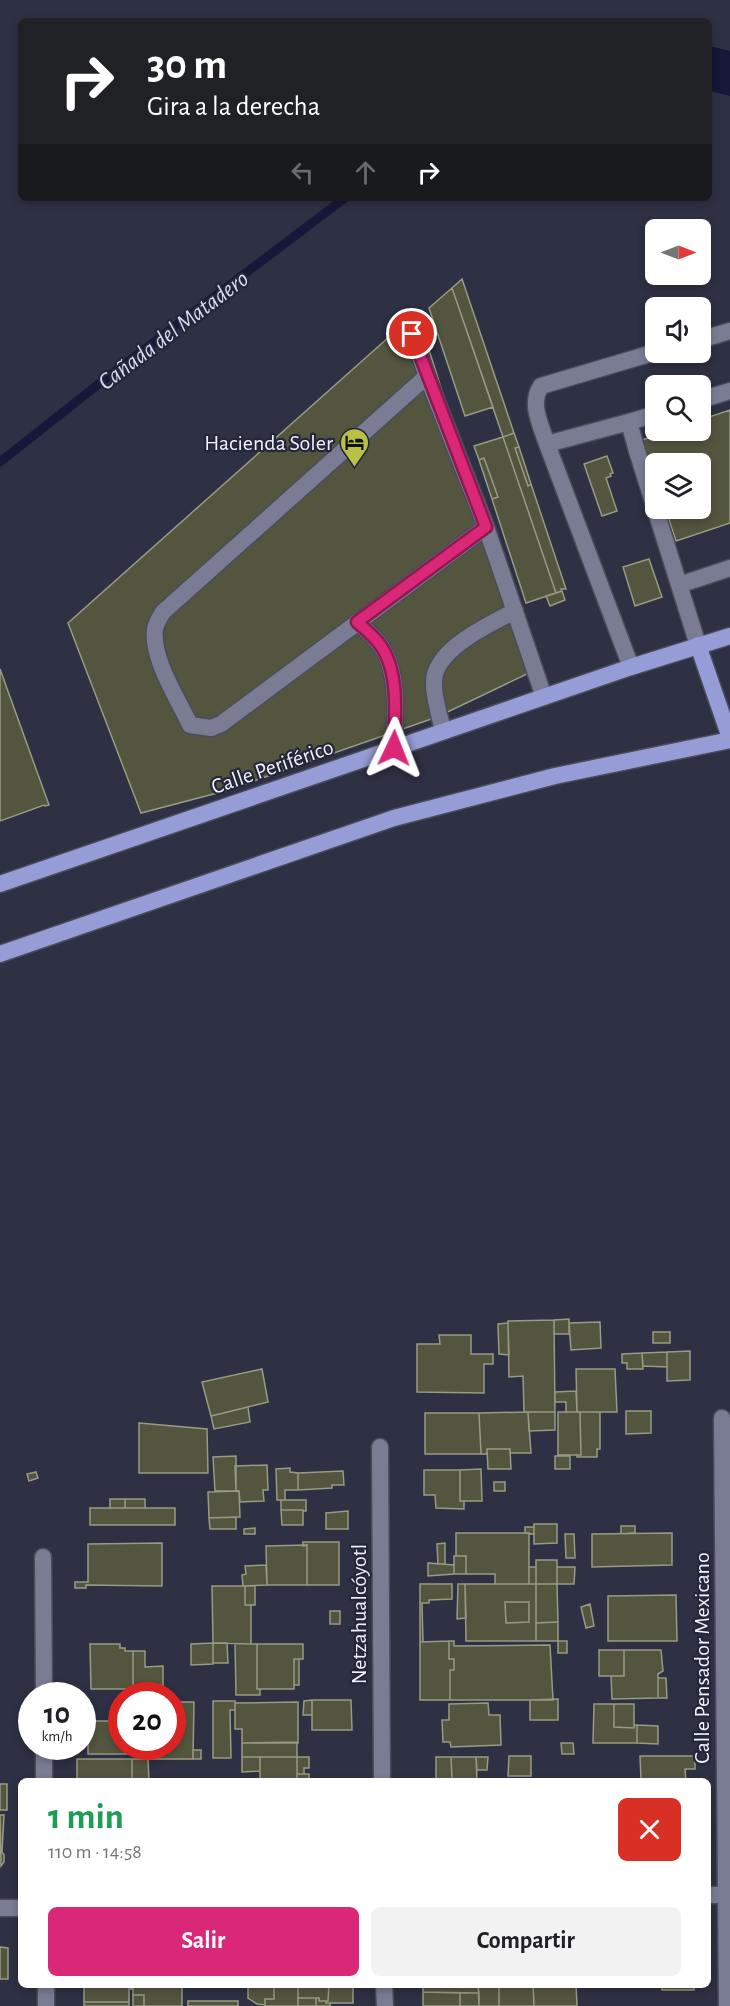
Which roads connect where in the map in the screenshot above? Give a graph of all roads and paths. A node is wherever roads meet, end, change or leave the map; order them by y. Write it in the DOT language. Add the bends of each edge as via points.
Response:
graph roads {
  1 [pos="730,331"];
  2 [pos="412,334"];
  3 [pos="711,337"];
  4 [pos="645,355"];
  5 [pos="427,376"];
  6 [pos="730,391"];
  7 [pos="711,397"];
  8 [pos="645,417"];
  9 [pos="629,422"];
  10 [pos="547,444"];
  11 [pos="486,527"];
  12 [pos="730,568"];
  13 [pos="679,585"];
  14 [pos="515,611"];
  15 [pos="357,622"];
  16 [pos="730,636"];
  17 [pos="698,645"];
  18 [pos="631,667"];
  19 [pos="544,697"];
  20 [pos="443,731"];
  21 [pos="730,739"];
  22 [pos="394,748"];
  23 [pos="0,884"];
  24 [pos="0,954"];
  25 [pos="722,1418"];
  26 [pos="380,1447"];
  27 [pos="43,1557"];
  28 [pos="44,1682"];
  29 [pos="44,1760"];
  30 [pos="44,1778"];
  31 [pos="381,1778"];
  32 [pos="728,1894"];
  33 [pos="711,1895"];
  34 [pos="0,1908"];
  35 [pos="18,1908"];
  36 [pos="46,1988"];
  37 [pos="384,1988"];
  38 [pos="46,2006"];
  39 [pos="385,2006"];
  40 [pos="727,2006"];
  1 -- 3 [label="street"];
  2 -- 5 [label="street"];
  4 -- 10 [label="street" via="541,386 534,402"];
  5 -- 11 [label="street"];
  5 -- 15 [label="street" via="163,612 155,626 155,643 190,725 211,728"];
  6 -- 7 [label="street"];
  8 -- 9 [label="street"];
  9 -- 10 [label="street"];
  9 -- 13 [label="street"];
  10 -- 18 [label="street"];
  11 -- 14 [label="street"];
  11 -- 15 [label="street"];
  12 -- 13 [label="street"];
  13 -- 17 [label="street"];
  14 -- 19 [label="street"];
  14 -- 20 [label="street" via="480,629 439,666 434,680"];
  15 -- 22 [label="street" via="379,643 389,664 396,695"];
  16 -- 17 [label="highway, Calle Periférico"];
  17 -- 18 [label="highway, Calle Periférico"];
  17 -- 21 [label="highway"];
  18 -- 19 [label="highway, Calle Periférico"];
  19 -- 20 [label="highway, Calle Periférico"];
  20 -- 22 [label="highway, Calle Periférico"];
  21 -- 24 [label="highway" via="555,776 394,818"];
  22 -- 23 [label="highway, Calle Periférico"];
  25 -- 32 [label="street, Calle Pensador Mexicano"];
  26 -- 31 [label="street, Netzahualcóyotl"];
  27 -- 28 [label="street"];
  29 -- 30 [label="street"];
  32 -- 33 [label="street"];
  32 -- 40 [label="street, Calle Pensador Mexicano"];
  34 -- 35 [label="street"];
  36 -- 38 [label="street"];
  37 -- 39 [label="street"];
}
